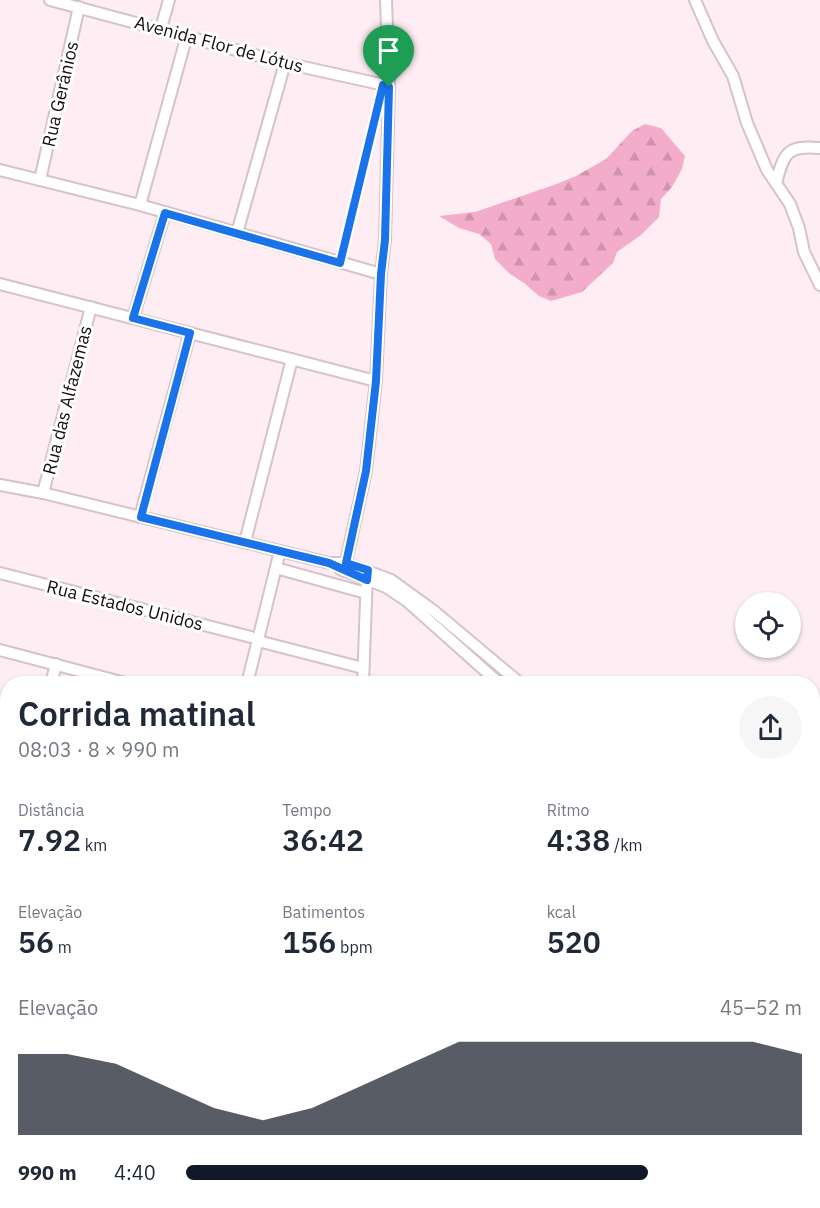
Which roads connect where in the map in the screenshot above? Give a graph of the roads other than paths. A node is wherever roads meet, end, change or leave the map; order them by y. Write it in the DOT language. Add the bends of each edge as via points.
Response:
graph roads {
  1 [pos="50,0"];
  2 [pos="169,0"];
  3 [pos="386,0"];
  4 [pos="695,0"];
  5 [pos="79,7"];
  6 [pos="161,28"];
  7 [pos="186,35"];
  8 [pos="285,63"];
  9 [pos="389,87"];
  10 [pos="820,148"];
  11 [pos="0,170"];
  12 [pos="40,180"];
  13 [pos="776,183"];
  14 [pos="140,205"];
  15 [pos="165,213"];
  16 [pos="237,233"];
  17 [pos="381,274"];
  18 [pos="0,284"];
  19 [pos="820,285"];
  20 [pos="91,307"];
  21 [pos="133,318"];
  22 [pos="190,333"];
  23 [pos="292,359"];
  24 [pos="376,381"];
  25 [pos="0,485"];
  26 [pos="43,493"];
  27 [pos="141,517"];
  28 [pos="245,542"];
  29 [pos="280,551"];
  30 [pos="345,567"];
  31 [pos="276,568"];
  32 [pos="0,573"];
  33 [pos="367,575"];
  34 [pos="366,593"];
  35 [pos="254,639"];
  36 [pos="0,650"];
  37 [pos="56,664"];
  38 [pos="363,668"];
  39 [pos="53,676"];
  40 [pos="100,676"];
  41 [pos="248,676"];
  42 [pos="363,676"];
  43 [pos="491,676"];
  44 [pos="511,676"];
  1 -- 5 [label="street, Avenida Flor de Lótus"];
  2 -- 6 [label="street"];
  3 -- 9 [label="street"];
  4 -- 13 [label="street" via="733,76 750,131"];
  5 -- 6 [label="street, Avenida Flor de Lótus"];
  5 -- 12 [label="street, Rua Gerânios"];
  6 -- 7 [label="street, Avenida Flor de Lótus"];
  7 -- 8 [label="street, Avenida Flor de Lótus"];
  7 -- 14 [label="street"];
  8 -- 9 [label="street, Avenida Flor de Lótus"];
  8 -- 16 [label="street"];
  9 -- 17 [label="street"];
  10 -- 13 [label="street" via="791,150"];
  11 -- 12 [label="street"];
  12 -- 14 [label="street"];
  13 -- 19 [label="street" via="790,204 804,252"];
  14 -- 15 [label="street"];
  15 -- 16 [label="street"];
  15 -- 21 [label="street"];
  16 -- 17 [label="street"];
  17 -- 24 [label="street"];
  18 -- 20 [label="street"];
  20 -- 21 [label="street"];
  20 -- 26 [label="street, Rua das Alfazemas"];
  21 -- 22 [label="street"];
  22 -- 23 [label="street"];
  22 -- 27 [label="street"];
  23 -- 24 [label="street"];
  23 -- 28 [label="street"];
  24 -- 30 [label="street" via="366,471"];
  25 -- 26 [label="street"];
  26 -- 27 [label="street"];
  27 -- 28 [label="street"];
  28 -- 29 [label="street"];
  29 -- 30 [label="street"];
  29 -- 31 [label="street"];
  30 -- 33 [label="street"];
  31 -- 34 [label="street"];
  31 -- 35 [label="street"];
  32 -- 35 [label="street, Rua Estados Unidos"];
  33 -- 34 [label="street"];
  33 -- 43 [label="street" via="407,602"];
  33 -- 44 [label="street" via="391,580 416,597"];
  34 -- 38 [label="street"];
  35 -- 38 [label="street, Rua Estados Unidos"];
  35 -- 41 [label="street"];
  36 -- 37 [label="street"];
  37 -- 39 [label="street"];
  37 -- 40 [label="street"];
  38 -- 42 [label="street"];
}
